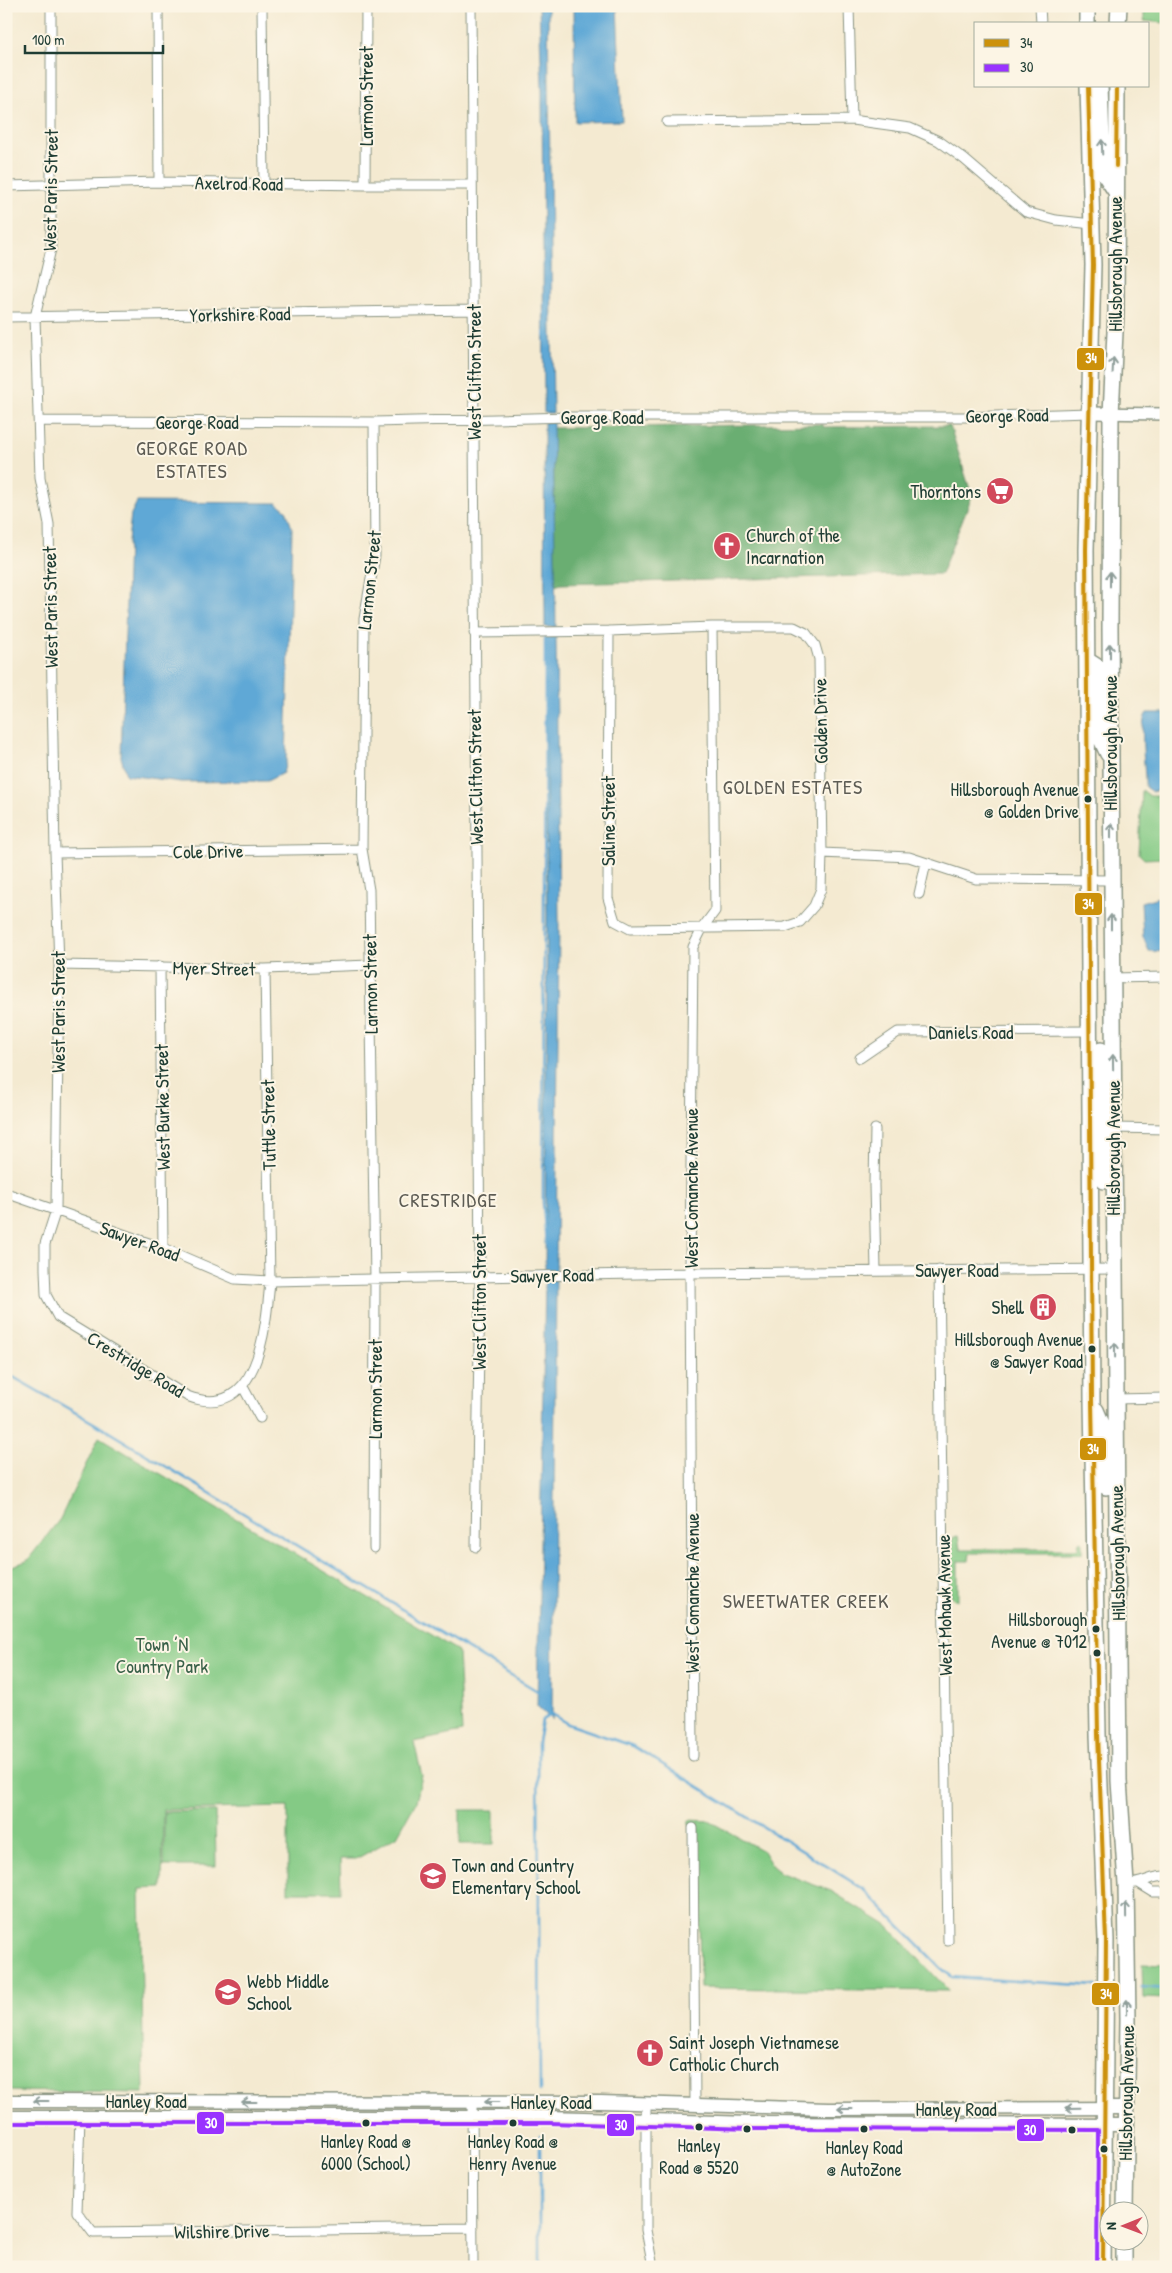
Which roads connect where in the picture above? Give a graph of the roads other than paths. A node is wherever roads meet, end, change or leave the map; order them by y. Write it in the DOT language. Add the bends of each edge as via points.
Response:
graph roads {
  1 [pos="51,6"];
  2 [pos="158,6"];
  3 [pos="262,6"];
  4 [pos="366,6"];
  5 [pos="471,6"];
  6 [pos="849,6"];
  7 [pos="1040,6"];
  8 [pos="1087,6"];
  9 [pos="1119,6"];
  10 [pos="1041,22"];
  11 [pos="1087,22"];
  12 [pos="1118,22"];
  13 [pos="1088,88"];
  14 [pos="1100,88"];
  15 [pos="1117,88"];
  16 [pos="852,120"];
  17 [pos="667,122"];
  18 [pos="159,182"];
  19 [pos="264,183"];
  20 [pos="472,184"];
  21 [pos="365,185"];
  22 [pos="6,186"];
  23 [pos="51,186"];
  24 [pos="1116,192"];
  25 [pos="1092,224"];
  26 [pos="474,310"];
  27 [pos="35,316"];
  28 [pos="6,317"];
  29 [pos="1089,413"];
  30 [pos="1111,414"];
  31 [pos="1166,414"];
  32 [pos="474,420"];
  33 [pos="39,421"];
  34 [pos="374,422"];
  35 [pos="712,627"];
  36 [pos="609,631"];
  37 [pos="474,633"];
  38 [pos="1087,660"];
  39 [pos="1110,757"];
  40 [pos="362,849"];
  41 [pos="55,852"];
  42 [pos="822,853"];
  43 [pos="926,863"];
  44 [pos="1090,880"];
  45 [pos="1111,880"];
  46 [pos="919,894"];
  47 [pos="702,927"];
  48 [pos="59,965"];
  49 [pos="370,965"];
  50 [pos="160,966"];
  51 [pos="265,969"];
  52 [pos="1166,977"];
  53 [pos="1111,978"];
  54 [pos="1090,996"];
  55 [pos="1090,1031"];
  56 [pos="860,1058"];
  57 [pos="1090,1107"];
  58 [pos="1114,1128"];
  59 [pos="875,1129"];
  60 [pos="1166,1129"];
  61 [pos="6,1193"];
  62 [pos="1114,1205"];
  63 [pos="56,1210"];
  64 [pos="163,1248"];
  65 [pos="1114,1269"];
  66 [pos="940,1270"];
  67 [pos="1091,1270"];
  68 [pos="876,1271"];
  69 [pos="690,1273"];
  70 [pos="480,1277"];
  71 [pos="375,1280"];
  72 [pos="270,1281"];
  73 [pos="243,1387"];
  74 [pos="1166,1398"];
  75 [pos="1116,1399"];
  76 [pos="1092,1401"];
  77 [pos="260,1418"];
  78 [pos="1117,1523"];
  79 [pos="1094,1536"];
  80 [pos="476,1547"];
  81 [pos="374,1548"];
  82 [pos="1096,1651"];
  83 [pos="1118,1672"];
  84 [pos="1119,1725"];
  85 [pos="1098,1734"];
  86 [pos="693,1756"];
  87 [pos="1100,1804"];
  88 [pos="1122,1821"];
  89 [pos="693,1828"];
  90 [pos="1166,1876"];
  91 [pos="1133,1884"];
  92 [pos="1166,1892"];
  93 [pos="948,1941"];
  94 [pos="6,2101"];
  95 [pos="185,2102"];
  96 [pos="284,2102"];
  97 [pos="472,2102"];
  98 [pos="565,2102"];
  99 [pos="332,2103"];
  100 [pos="646,2103"];
  101 [pos="695,2105"];
  102 [pos="1105,2108"];
  103 [pos="1126,2108"];
  104 [pos="894,2109"];
  105 [pos="940,2109"];
  106 [pos="80,2116"];
  107 [pos="6,2117"];
  108 [pos="204,2117"];
  109 [pos="233,2117"];
  110 [pos="358,2117"];
  111 [pos="472,2117"];
  112 [pos="566,2117"];
  113 [pos="646,2119"];
  114 [pos="894,2124"];
  115 [pos="940,2124"];
  116 [pos="1104,2124"];
  117 [pos="1126,2124"];
  118 [pos="1125,2200"];
  119 [pos="473,2228"];
  120 [pos="1124,2250"];
  121 [pos="473,2267"];
  122 [pos="653,2267"];
  123 [pos="1103,2267"];
  124 [pos="1124,2267"];
  1 -- 23 [label="street, West Paris Street"];
  2 -- 18 [label="street"];
  3 -- 19 [label="street"];
  4 -- 21 [label="street, Larmon Street"];
  5 -- 20 [label="street, West Clifton Street"];
  6 -- 16 [label="street"];
  7 -- 10 [label="street"];
  8 -- 11 [label="main road"];
  9 -- 12 [label="main road"];
  13 -- 25 [label="main road, Hillsborough Avenue"];
  24 -- 14 [label="main road, one-way" via="1103,172"];
  15 -- 24 [label="main road, Hillsborough Avenue"];
  16 -- 17 [label="street"];
  16 -- 25 [label="street" via="910,128 964,159 1026,212 1056,220"];
  18 -- 19 [label="street, Axelrod Road"];
  18 -- 23 [label="street, Axelrod Road"];
  19 -- 21 [label="street, Axelrod Road"];
  20 -- 21 [label="street, Axelrod Road"];
  20 -- 26 [label="street, West Clifton Street"];
  22 -- 23 [label="street, Axelrod Road"];
  23 -- 27 [label="street, West Paris Street" via="51,249"];
  30 -- 24 [label="main road, Hillsborough Avenue, one-way" via="1116,306"];
  25 -- 29 [label="main road, Hillsborough Avenue"];
  26 -- 27 [label="street, Yorkshire Road"];
  26 -- 32 [label="street, West Clifton Street"];
  27 -- 28 [label="street, Yorkshire Road"];
  27 -- 33 [label="street, West Paris Street"];
  29 -- 30 [label="street, George Road"];
  29 -- 32 [label="street, George Road"];
  29 -- 38 [label="main road, Hillsborough Avenue"];
  30 -- 31 [label="street, George Road"];
  39 -- 30 [label="main road, Hillsborough Avenue, one-way"];
  32 -- 34 [label="street, George Road"];
  32 -- 37 [label="street, West Clifton Street"];
  33 -- 34 [label="street, George Road"];
  33 -- 41 [label="street, West Paris Street" via="40,478 49,524"];
  34 -- 40 [label="street, Larmon Street" via="375,556 364,619"];
  35 -- 36 [label="street, Golden Drive"];
  35 -- 42 [label="street, Golden Drive" via="794,627 806,633 815,645 819,660"];
  35 -- 47 [label="street, West Comanche Avenue" via="715,911"];
  36 -- 37 [label="street, Golden Drive"];
  36 -- 47 [label="street, Saline Street" via="608,898 615,921 630,929"];
  37 -- 70 [label="street, West Clifton Street"];
  38 -- 39 [label="main road" via="1098,668 1098,735"];
  38 -- 44 [label="main road, Hillsborough Avenue"];
  45 -- 39 [label="main road, Hillsborough Avenue, one-way"];
  40 -- 41 [label="street, Cole Drive"];
  40 -- 49 [label="street, Larmon Street" via="369,890"];
  41 -- 48 [label="street, West Paris Street"];
  42 -- 43 [label="street" via="909,857"];
  42 -- 47 [label="street, Golden Drive" via="821,889 814,906 800,922 785,927"];
  43 -- 44 [label="street" via="976,879"];
  43 -- 46 [label="street"];
  44 -- 45 [label="street"];
  44 -- 54 [label="main road, Hillsborough Avenue"];
  53 -- 45 [label="main road, Hillsborough Avenue, one-way"];
  47 -- 69 [label="street, West Comanche Avenue" via="693,946"];
  48 -- 50 [label="street, Myer Street"];
  48 -- 63 [label="street, West Paris Street"];
  49 -- 51 [label="street, Myer Street"];
  49 -- 71 [label="street, Larmon Street"];
  50 -- 51 [label="street, Myer Street"];
  50 -- 64 [label="street, West Burke Street"];
  51 -- 72 [label="street, Tuttle Street"];
  52 -- 53 [label="street"];
  58 -- 53 [label="main road, Hillsborough Avenue, one-way"];
  54 -- 55 [label="main road, Hillsborough Avenue"];
  54 -- 58 [label="main road" via="1100,1016 1102,1106"];
  55 -- 56 [label="street, Daniels Road" via="898,1032"];
  55 -- 57 [label="main road, Hillsborough Avenue"];
  57 -- 62 [label="main road" via="1102,1127 1104,1187"];
  57 -- 67 [label="main road, Hillsborough Avenue"];
  58 -- 60 [label="street"];
  58 -- 62 [label="main road, Hillsborough Avenue"];
  59 -- 68 [label="street"];
  61 -- 63 [label="street, Sawyer Road"];
  62 -- 65 [label="main road, Hillsborough Avenue"];
  63 -- 64 [label="street, Sawyer Road"];
  63 -- 73 [label="street, Crestridge Road" via="45,1244 45,1269 46,1295 58,1316 187,1396 214,1401 232,1396"];
  64 -- 72 [label="street, Sawyer Road" via="235,1279"];
  65 -- 67 [label="street, Sawyer Road"];
  75 -- 65 [label="main road, Hillsborough Avenue, one-way"];
  66 -- 67 [label="street, Sawyer Road"];
  66 -- 68 [label="street, Sawyer Road"];
  66 -- 93 [label="street, West Mohawk Avenue"];
  67 -- 76 [label="main road, Hillsborough Avenue"];
  68 -- 69 [label="street, Sawyer Road"];
  69 -- 70 [label="street, Sawyer Road"];
  69 -- 86 [label="street, West Comanche Avenue"];
  70 -- 71 [label="street, Sawyer Road"];
  70 -- 80 [label="street, West Clifton Street"];
  71 -- 72 [label="street, Sawyer Road"];
  71 -- 81 [label="street, Larmon Street"];
  72 -- 73 [label="street" via="263,1335"];
  73 -- 77 [label="street"];
  74 -- 75 [label="street"];
  75 -- 78 [label="main road, Hillsborough Avenue"];
  76 -- 78 [label="main road" via="1105,1431 1106,1506"];
  76 -- 79 [label="main road, Hillsborough Avenue"];
  78 -- 83 [label="main road, Hillsborough Avenue"];
  79 -- 82 [label="main road, Hillsborough Avenue"];
  79 -- 83 [label="main road" via="1107,1556 1109,1648"];
  82 -- 84 [label="main road" via="1105,1680 1106,1721"];
  82 -- 85 [label="main road, Hillsborough Avenue"];
  83 -- 84 [label="main road, Hillsborough Avenue"];
  84 -- 88 [label="main road, Hillsborough Avenue"];
  85 -- 87 [label="main road, Hillsborough Avenue"];
  85 -- 88 [label="main road" via="1110,1749 1110,1780"];
  87 -- 91 [label="main road" via="1111,1837 1114,1878"];
  87 -- 102 [label="main road, Hillsborough Avenue" via="1106,1940"];
  88 -- 91 [label="main road, Hillsborough Avenue"];
  89 -- 101 [label="street"];
  90 -- 91 [label="street" via="1154,1876"];
  91 -- 92 [label="street" via="1153,1892"];
  103 -- 91 [label="main road, Hillsborough Avenue, one-way"];
  95 -- 94 [label="main road, Hanley Road, one-way"];
  96 -- 95 [label="main road, Hanley Road, one-way"];
  95 -- 108 [label="main road"];
  96 -- 99 [label="main road, Hanley Road"];
  96 -- 109 [label="main road" via="271,2110"];
  98 -- 97 [label="main road, Hanley Road, one-way"];
  97 -- 99 [label="main road, Hanley Road"];
  97 -- 111 [label="street"];
  98 -- 100 [label="main road, Hanley Road"];
  98 -- 112 [label="main road"];
  99 -- 110 [label="main road"];
  100 -- 101 [label="main road, Hanley Road"];
  100 -- 113 [label="street"];
  104 -- 101 [label="main road, Hanley Road, one-way"];
  102 -- 103 [label="main road, Hanley Road"];
  102 -- 105 [label="main road, Hanley Road, one-way"];
  102 -- 116 [label="main road, Hillsborough Avenue"];
  103 -- 117 [label="main road, Hillsborough Avenue"];
  104 -- 105 [label="main road, Hanley Road"];
  104 -- 114 [label="main road"];
  105 -- 115 [label="main road"];
  106 -- 107 [label="main road, Hanley Road"];
  106 -- 108 [label="main road, Hanley Road"];
  106 -- 119 [label="street, Wilshire Drive" via="77,2212 93,2233"];
  108 -- 109 [label="main road, Hanley Road"];
  109 -- 110 [label="main road, Hanley Road"];
  110 -- 111 [label="main road, Hanley Road"];
  111 -- 112 [label="main road, Hanley Road"];
  111 -- 119 [label="street"];
  112 -- 113 [label="main road, Hanley Road"];
  113 -- 114 [label="main road, Hanley Road"];
  113 -- 122 [label="street" via="646,2230"];
  114 -- 115 [label="main road, Hanley Road"];
  115 -- 116 [label="main road, Hanley Road"];
  116 -- 117 [label="main road, Hanley Road"];
  116 -- 123 [label="main road, Hillsborough Avenue"];
  117 -- 118 [label="main road, Hillsborough Avenue"];
  119 -- 121 [label="street"];
  120 -- 124 [label="main road"];
}
